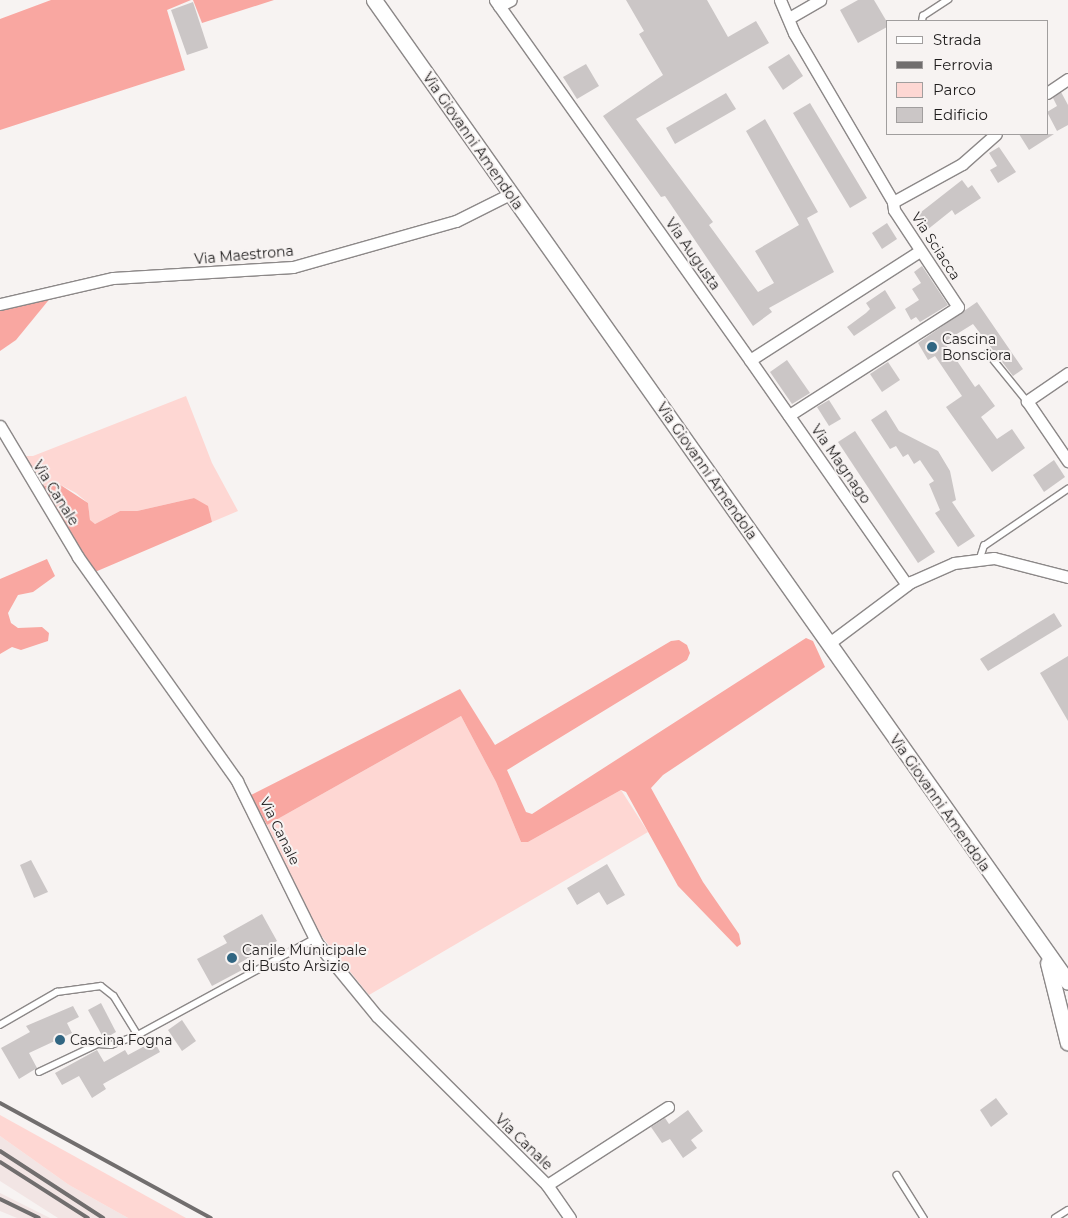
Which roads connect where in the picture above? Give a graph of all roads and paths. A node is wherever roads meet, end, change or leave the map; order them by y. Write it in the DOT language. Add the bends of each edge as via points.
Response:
graph roads {
  1 [pos="374,0"];
  2 [pos="511,0"];
  3 [pos="780,0"];
  4 [pos="820,0"];
  5 [pos="948,0"];
  6 [pos="497,3"];
  7 [pos="789,18"];
  8 [pos="922,20"];
  9 [pos="1068,79"];
  10 [pos="1048,92"];
  11 [pos="995,135"];
  12 [pos="510,194"];
  13 [pos="894,202"];
  14 [pos="920,251"];
  15 [pos="0,304"];
  16 [pos="988,353"];
  17 [pos="750,360"];
  18 [pos="1068,374"];
  19 [pos="1027,401"];
  20 [pos="789,415"];
  21 [pos="0,426"];
  22 [pos="1068,461"];
  23 [pos="1068,489"];
  24 [pos="980,558"];
  25 [pos="1068,577"];
  26 [pos="907,585"];
  27 [pos="828,644"];
  28 [pos="314,939"];
  29 [pos="1039,944"];
  30 [pos="1068,982"];
  31 [pos="0,1025"];
  32 [pos="138,1035"];
  33 [pos="1068,1043"];
  34 [pos="38,1072"];
  35 [pos="668,1107"];
  36 [pos="897,1176"];
  37 [pos="547,1185"];
  38 [pos="1068,1210"];
  39 [pos="570,1218"];
  40 [pos="924,1218"];
  41 [pos="1054,1218"];
  1 -- 12 [label="main road, Via Giovanni Amendola"];
  2 -- 6 [label="street"];
  3 -- 7 [label="street, Via Sciacca"];
  4 -- 7 [label="street"];
  5 -- 8 [label="lane" via="923,16"];
  6 -- 17 [label="street, Via Augusta"];
  7 -- 13 [label="street, Via Sciacca" via="794,33"];
  9 -- 10 [label="street"];
  11 -- 13 [label="street" via="962,164"];
  12 -- 15 [label="street, Via Maestrona" via="456,220 293,268 113,278"];
  12 -- 27 [label="main road, Via Giovanni Amendola"];
  13 -- 14 [label="street, Via Sciacca" via="894,210"];
  14 -- 17 [label="street"];
  14 -- 20 [label="street, Via Sciacca" via="958,307"];
  16 -- 19 [label="lane"];
  17 -- 20 [label="street, Via Magnago"];
  18 -- 19 [label="street"];
  19 -- 22 [label="street"];
  20 -- 26 [label="street, Via Magnago"];
  21 -- 28 [label="street, Via Canale" via="78,557 237,781"];
  23 -- 24 [label="lane" via="984,546"];
  24 -- 25 [label="street"];
  24 -- 26 [label="street" via="936,569"];
  26 -- 27 [label="street" via="898,596"];
  27 -- 29 [label="main road, Via Giovanni Amendola"];
  28 -- 32 [label="lane"];
  28 -- 37 [label="street, Via Canale" via="377,1016"];
  29 -- 30 [label="main road, Via Giovanni Amendola"];
  29 -- 33 [label="main road, Via Giovanni Amendola" via="1055,983"];
  31 -- 32 [label="lane" via="57,992 101,986 114,996"];
  32 -- 34 [label="lane" via="111,1045 98,1044"];
  35 -- 37 [label="street"];
  36 -- 40 [label="lane"];
  37 -- 39 [label="street, Via Canale"];
  38 -- 41 [label="lane"];
}
